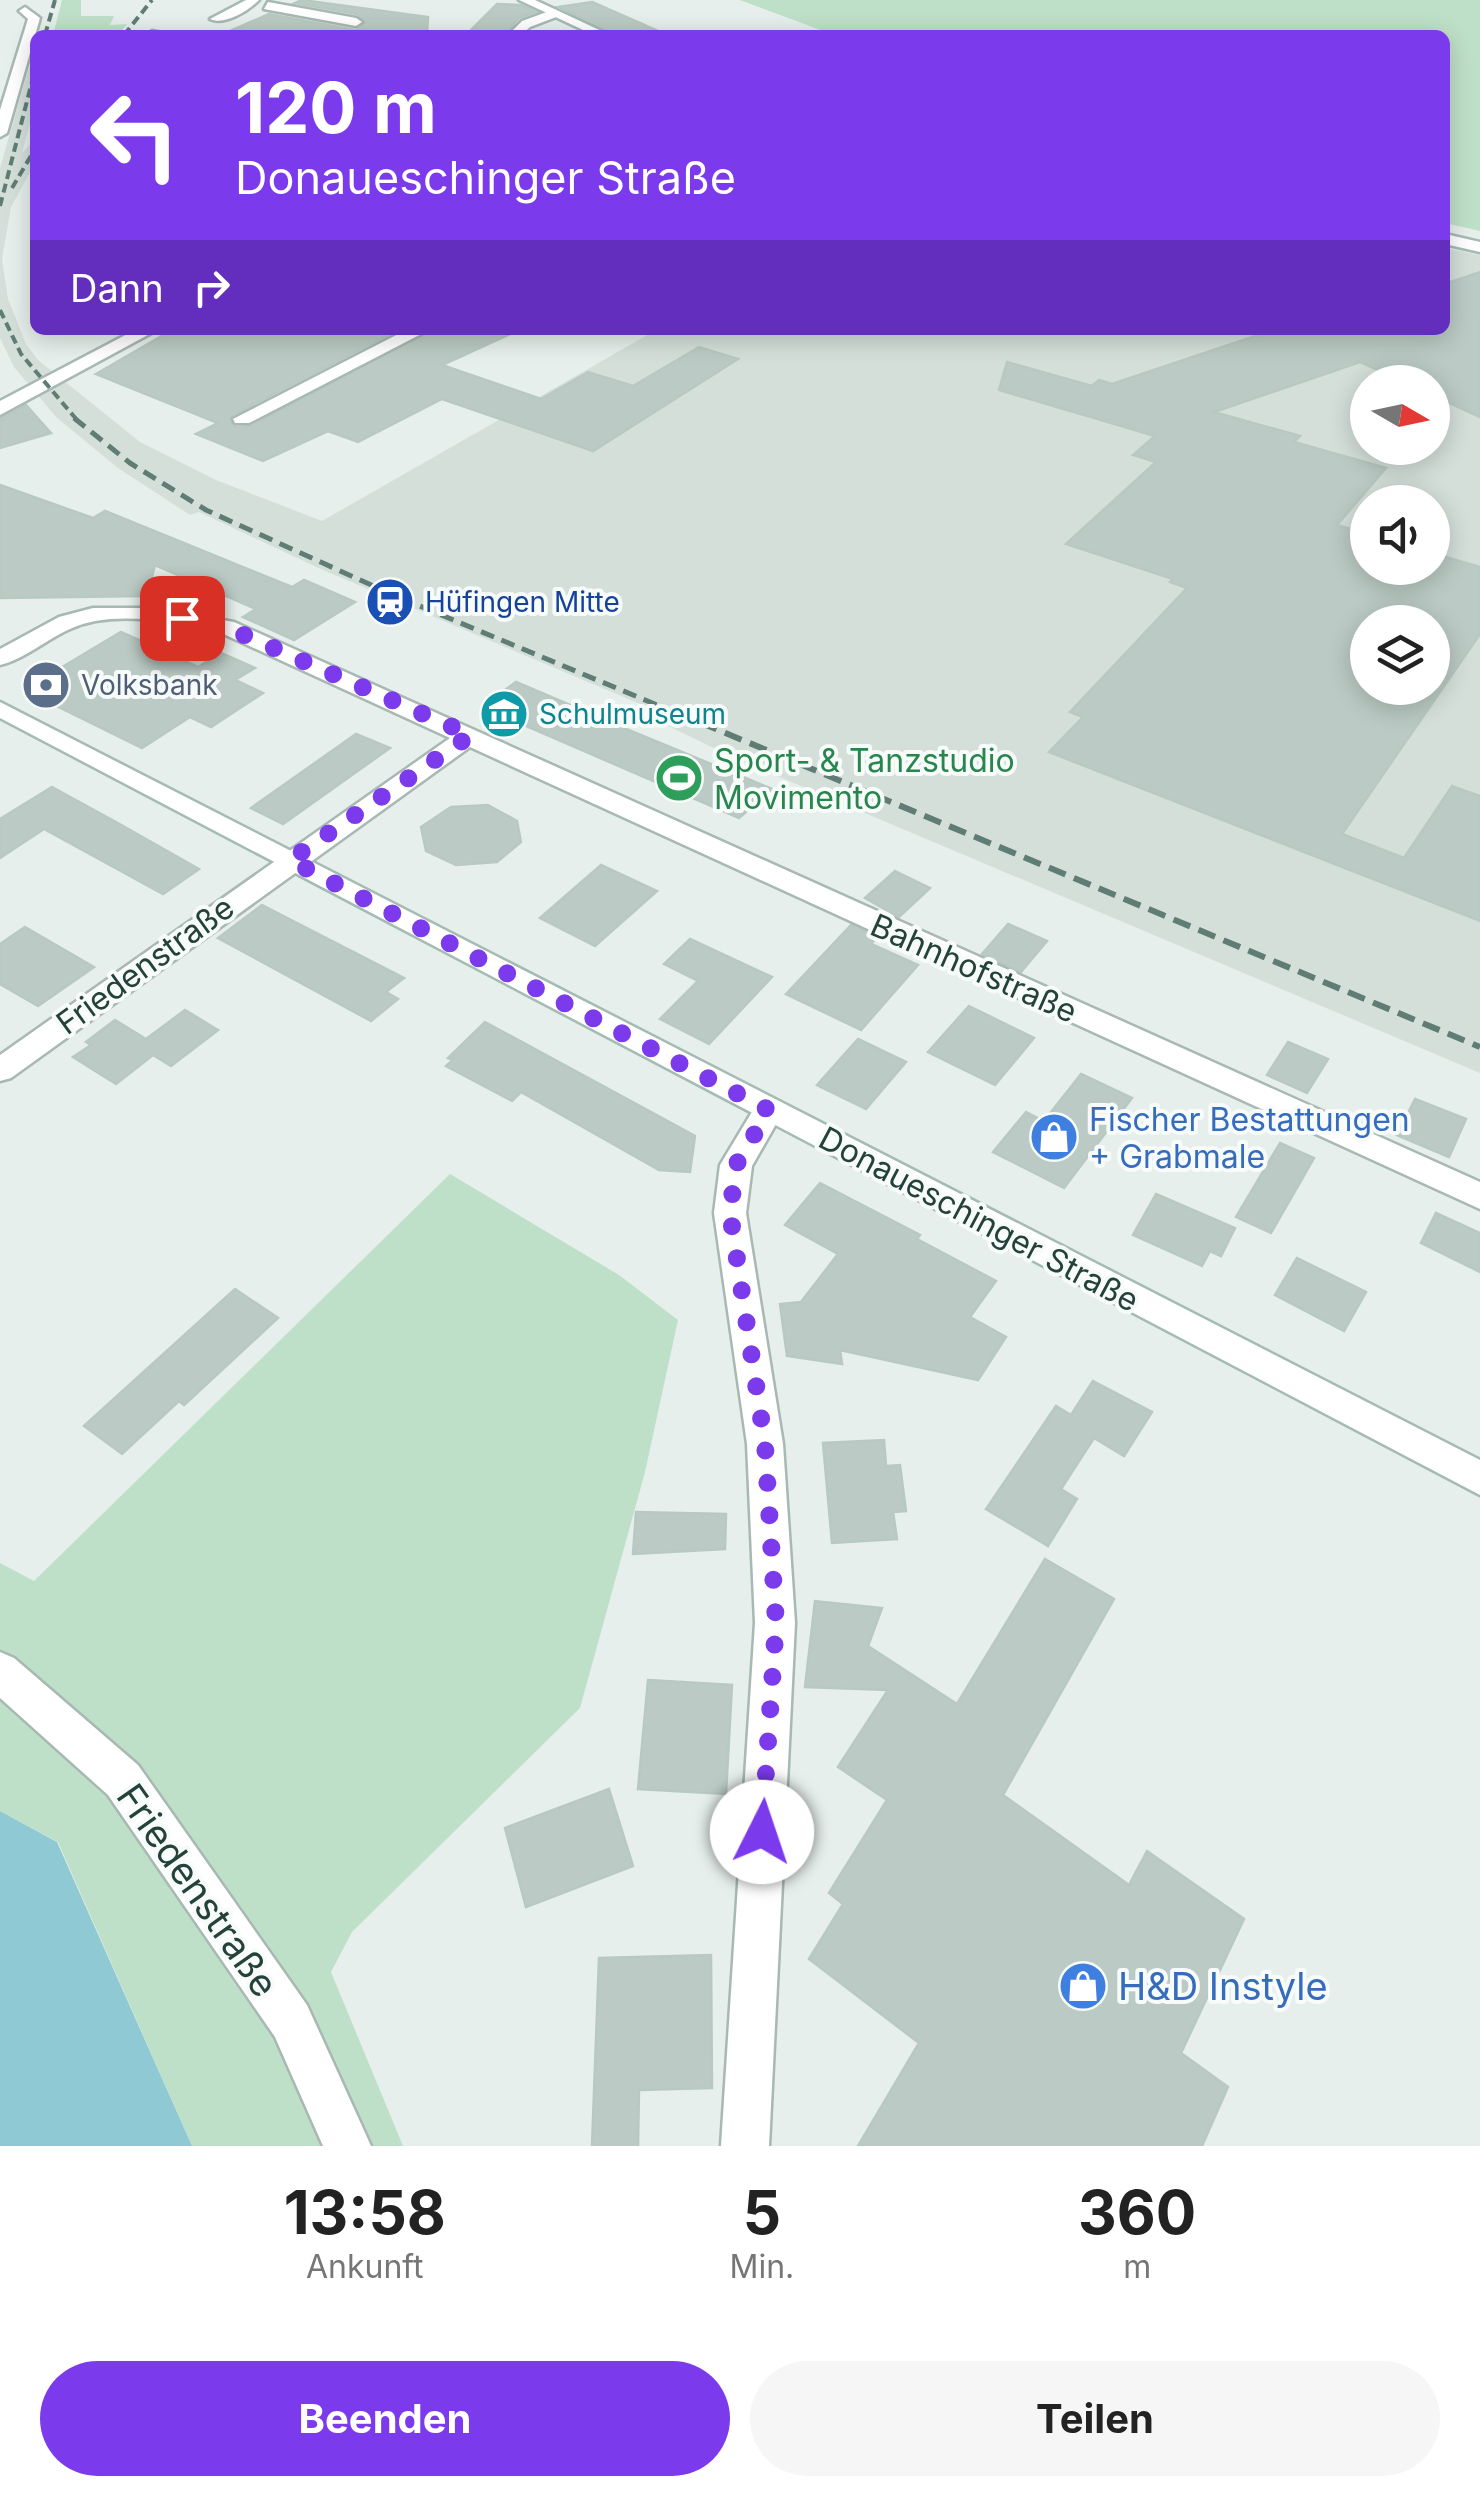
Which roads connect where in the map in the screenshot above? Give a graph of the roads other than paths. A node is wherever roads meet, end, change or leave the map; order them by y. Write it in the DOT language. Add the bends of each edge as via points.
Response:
graph roads {
  1 [pos="282,0"];
  2 [pos="525,0"];
  3 [pos="252,1"];
  4 [pos="268,6"];
  5 [pos="25,11"];
  6 [pos="555,13"];
  7 [pos="373,15"];
  8 [pos="216,19"];
  9 [pos="30,30"];
  10 [pos="519,30"];
  11 [pos="593,30"];
  12 [pos="30,32"];
  13 [pos="0,133"];
  14 [pos="1450,240"];
  15 [pos="1480,247"];
  16 [pos="139,335"];
  17 [pos="408,335"];
  18 [pos="1,386"];
  19 [pos="27,396"];
  20 [pos="0,409"];
  21 [pos="242,419"];
  22 [pos="0,658"];
  23 [pos="0,709"];
  24 [pos="471,735"];
  25 [pos="290,860"];
  26 [pos="7,1057"];
  27 [pos="769,1110"];
  28 [pos="1480,1196"];
  29 [pos="1480,1478"];
  30 [pos="0,1672"];
  31 [pos="348,2146"];
  32 [pos="745,2146"];
  1 -- 4 [label="street"];
  2 -- 6 [label="street"];
  3 -- 4 [label="street"];
  3 -- 8 [label="street"];
  4 -- 7 [label="street" via="350,24"];
  5 -- 9 [label="street" via="34,18"];
  6 -- 10 [label="street"];
  6 -- 11 [label="street"];
  12 -- 13 [label="street"];
  14 -- 15 [label="street"];
  16 -- 19 [label="street"];
  17 -- 21 [label="street"];
  18 -- 19 [label="street"];
  19 -- 20 [label="street"];
  22 -- 24 [label="street, Bahnhofstraße" via="89,616 202,620"];
  23 -- 25 [label="street, Donaueschinger Straße"];
  24 -- 25 [label="street"];
  24 -- 28 [label="street, Bahnhofstraße"];
  25 -- 26 [label="street, Friedenstraße"];
  25 -- 27 [label="street, Donaueschinger Straße"];
  27 -- 29 [label="street, Donaueschinger Straße"];
  27 -- 32 [label="street" via="736,1165 730,1213 765,1444 776,1623"];
  30 -- 31 [label="street, Friedenstraße" via="124,1780 291,2021"];
}
